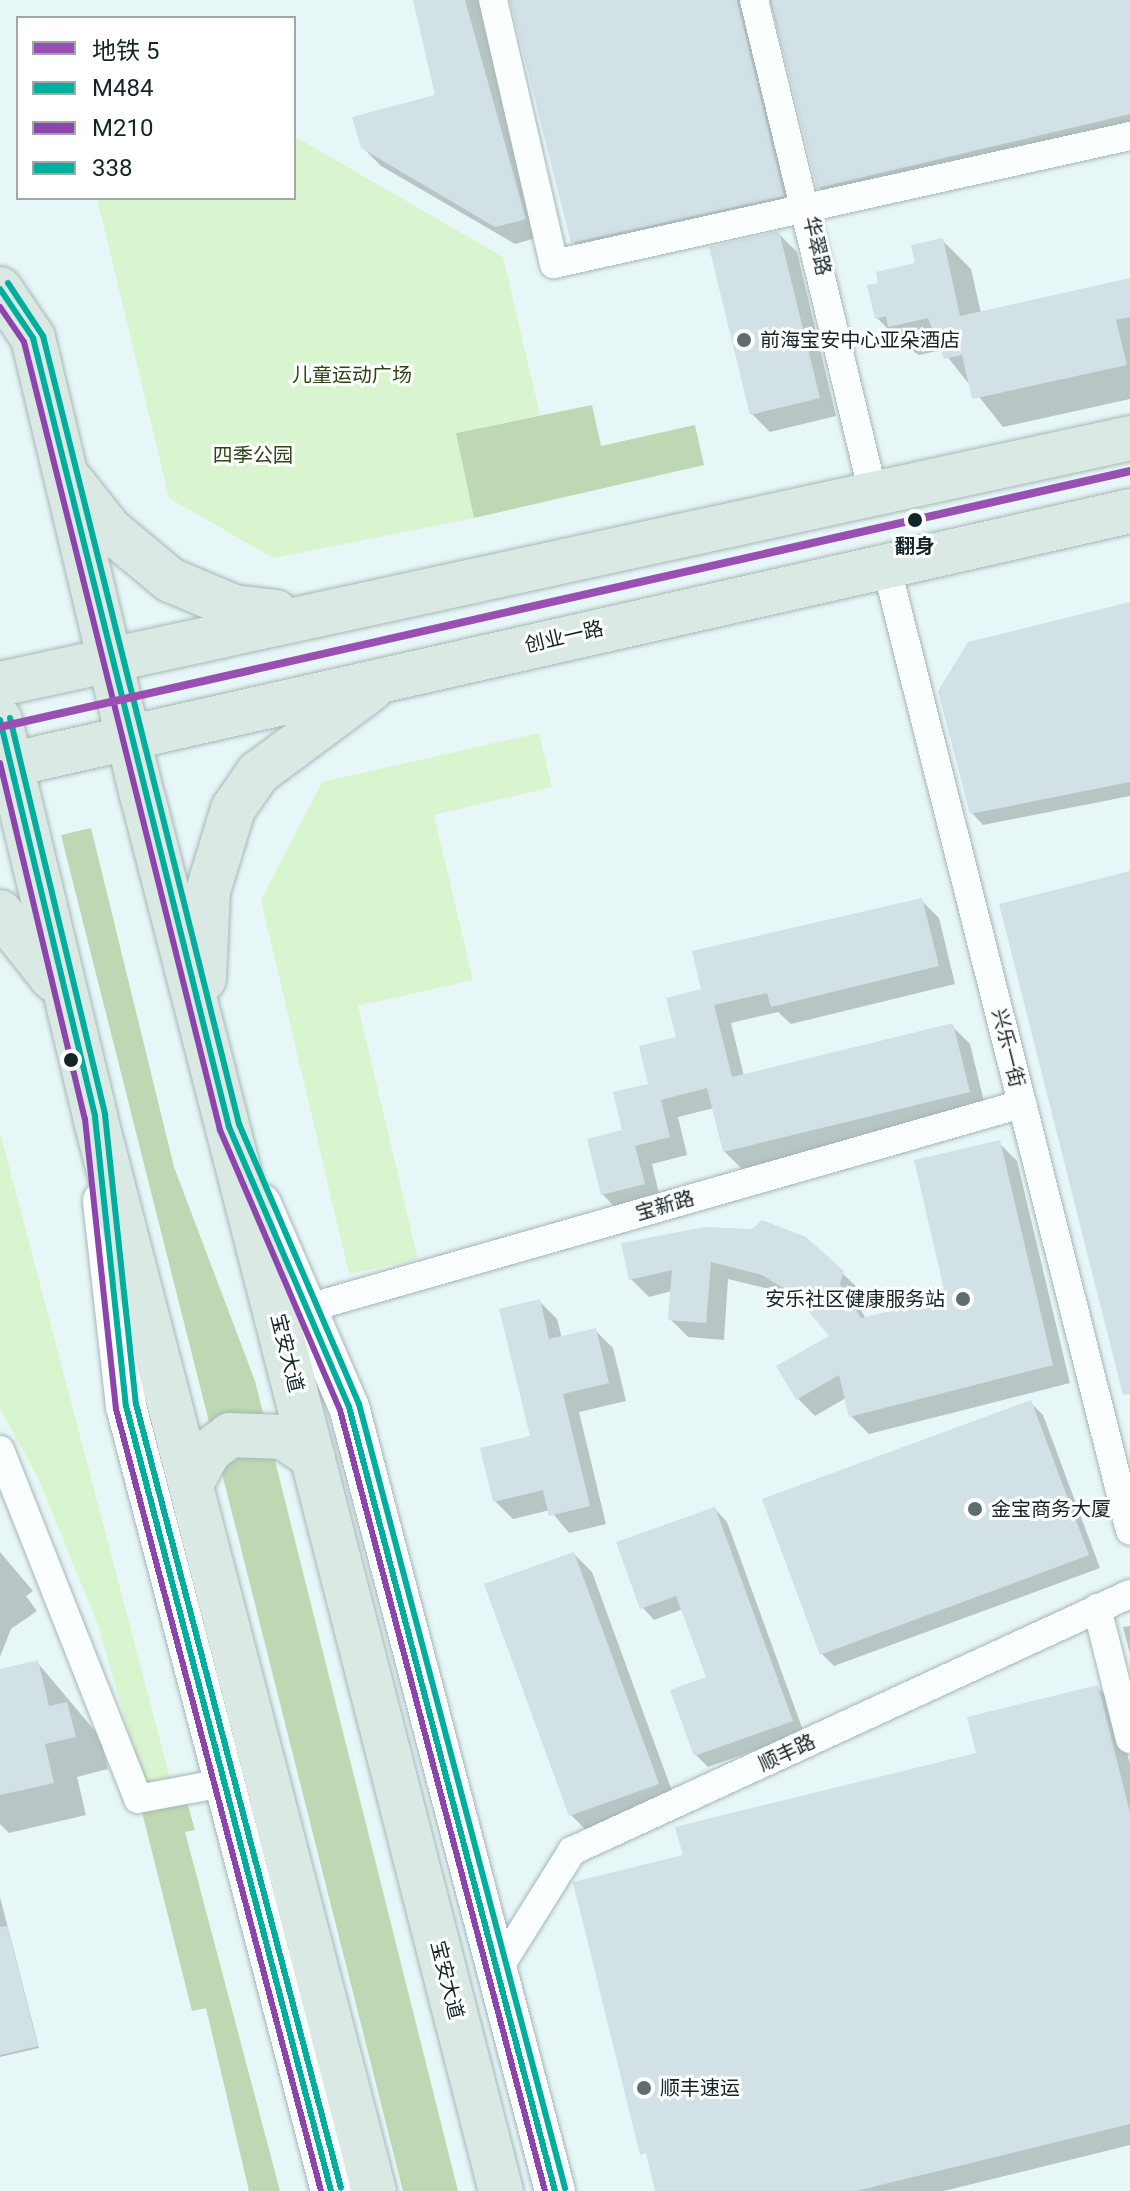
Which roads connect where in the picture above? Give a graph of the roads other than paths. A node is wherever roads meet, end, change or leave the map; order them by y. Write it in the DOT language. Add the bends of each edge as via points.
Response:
graph roads {
  1 [pos="493,0"];
  2 [pos="754,0"];
  3 [pos="1130,136"];
  4 [pos="809,208"];
  5 [pos="0,289"];
  6 [pos="1130,438"];
  7 [pos="62,470"];
  8 [pos="873,493"];
  9 [pos="1130,511"];
  10 [pos="886,565"];
  11 [pos="322,612"];
  12 [pos="110,658"];
  13 [pos="390,676"];
  14 [pos="0,684"];
  15 [pos="0,720"];
  16 [pos="128,738"];
  17 [pos="5,766"];
  18 [pos="0,912"];
  19 [pos="68,1003"];
  20 [pos="203,1033"];
  21 [pos="1022,1104"];
  22 [pos="95,1117"];
  23 [pos="229,1127"];
  24 [pos="308,1308"];
  25 [pos="0,1450"];
  26 [pos="313,1457"];
  27 [pos="192,1482"];
  28 [pos="1130,1531"];
  29 [pos="1130,1594"];
  30 [pos="1097,1608"];
  31 [pos="1130,1739"];
  32 [pos="223,1783"];
  33 [pos="497,1971"];
  34 [pos="331,2191"];
  35 [pos="374,2191"];
  36 [pos="501,2191"];
  37 [pos="555,2191"];
  1 -- 4 [label="street" via="554,264"];
  2 -- 4 [label="street, 华翠路"];
  3 -- 4 [label="street"];
  4 -- 8 [label="street, 华翠路"];
  5 -- 7 [label="main road, 宝安大道" via="33,338"];
  6 -- 8 [label="main road"];
  7 -- 11 [label="main road" via="110,530 170,580 234,607"];
  7 -- 12 [label="main road, 宝安大道"];
  8 -- 11 [label="main road"];
  9 -- 10 [label="main road, 创业一路"];
  10 -- 13 [label="main road, 创业一路"];
  10 -- 21 [label="street, 兴乐一街"];
  11 -- 12 [label="main road"];
  12 -- 14 [label="main road"];
  12 -- 16 [label="main road, 宝安大道"];
  13 -- 16 [label="main road, 创业一路"];
  13 -- 20 [label="main road" via="258,773 233,809 217,843 208,891"];
  15 -- 17 [label="main road"];
  16 -- 17 [label="main road, 创业一路"];
  16 -- 20 [label="main road, 宝安大道"];
  17 -- 19 [label="main road"];
  18 -- 19 [label="main road"];
  19 -- 22 [label="main road"];
  20 -- 23 [label="main road, 宝安大道"];
  21 -- 24 [label="street, 宝新路"];
  21 -- 28 [label="street, 兴乐一街"];
  22 -- 27 [label="main road"];
  22 -- 32 [label="main road" via="117,1361"];
  23 -- 24 [label="main road"];
  23 -- 26 [label="main road, 宝安大道"];
  24 -- 33 [label="main road" via="349,1407"];
  25 -- 32 [label="street" via="138,1799"];
  26 -- 27 [label="main road" via="283,1437 230,1435 209,1451"];
  26 -- 36 [label="main road, 宝安大道"];
  27 -- 35 [label="main road"];
  29 -- 30 [label="street, 顺丰路"];
  30 -- 31 [label="street"];
  30 -- 33 [label="street, 顺丰路" via="572,1851"];
  32 -- 34 [label="main road"];
  33 -- 37 [label="main road"];
}
